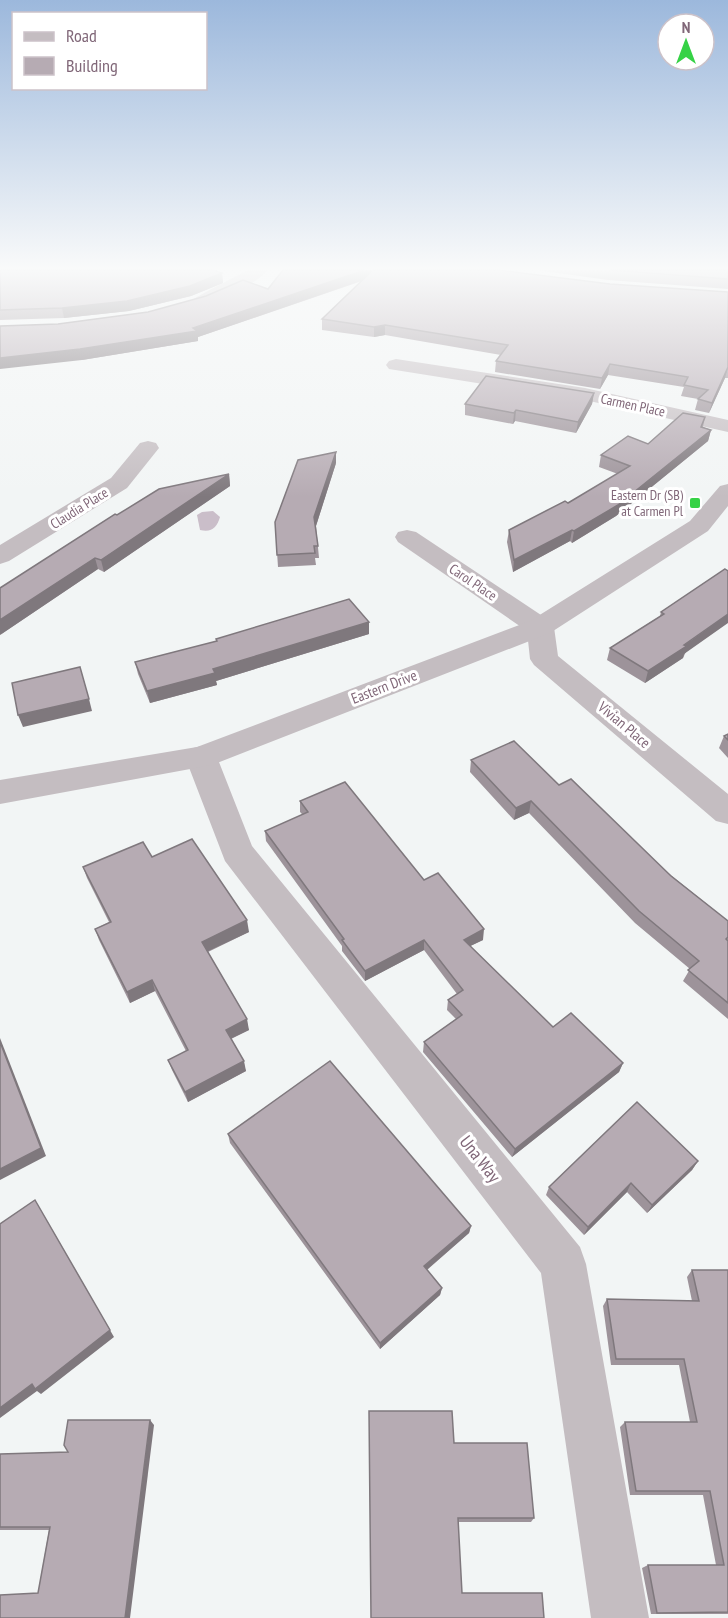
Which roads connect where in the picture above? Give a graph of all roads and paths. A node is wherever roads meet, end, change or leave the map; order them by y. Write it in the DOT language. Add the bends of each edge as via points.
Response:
graph roads {
  1 [pos="396,365"];
  2 [pos="728,426"];
  3 [pos="148,448"];
  4 [pos="728,491"];
  5 [pos="407,537"];
  6 [pos="0,556"];
  7 [pos="540,627"];
  8 [pos="201,757"];
  9 [pos="0,792"];
  10 [pos="728,812"];
  11 [pos="620,1618"];
  1 -- 2 [label="street, Carmen Place" via="585,394"];
  3 -- 6 [label="street, Claudia Place" via="118,483"];
  4 -- 7 [label="street, Eastern Drive" via="699,526"];
  5 -- 7 [label="street, Carol Place"];
  7 -- 8 [label="street, Eastern Drive"];
  7 -- 10 [label="street, Vivian Place" via="544,659"];
  8 -- 9 [label="street, Eastern Drive"];
  8 -- 11 [label="street, Una Way" via="237,852 563,1264"];
}
